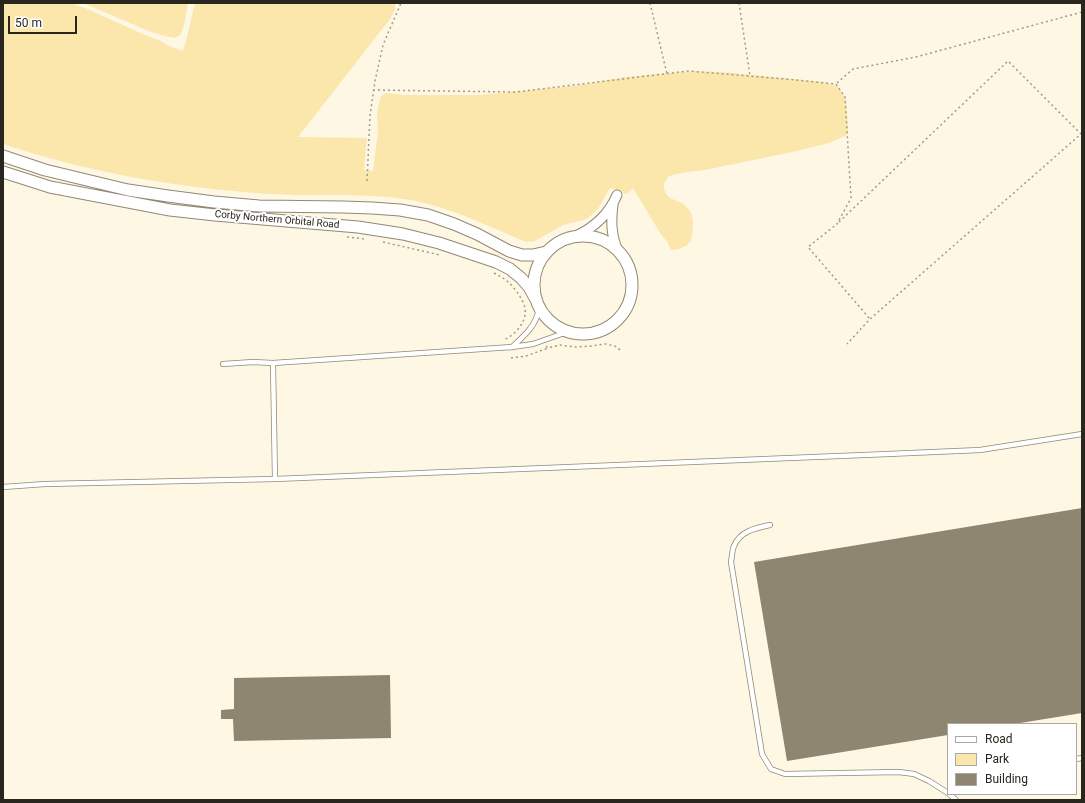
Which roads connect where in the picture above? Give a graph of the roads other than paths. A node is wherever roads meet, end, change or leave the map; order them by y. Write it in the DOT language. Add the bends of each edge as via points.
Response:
graph roads {
  1 [pos="3,156"];
  2 [pos="3,172"];
  3 [pos="576,236"];
  4 [pos="616,249"];
  5 [pos="546,252"];
  6 [pos="537,304"];
  7 [pos="567,332"];
  8 [pos="512,347"];
  9 [pos="273,363"];
  10 [pos="223,364"];
  11 [pos="1082,434"];
  12 [pos="275,479"];
  13 [pos="3,487"];
  14 [pos="770,525"];
  15 [pos="947,793"];
  1 -- 5 [label="street, Corby Northern Orbital Road" via="45,170 128,190 168,196 259,206 407,211 454,224 522,255"];
  2 -- 6 [label="street, Corby Northern Orbital Road" via="50,187 170,210 358,227 439,243 510,269 529,287"];
  3 -- 4 [label="street" via="591,236 605,241"];
  3 -- 4 [label="street" via="595,226 615,199 611,220"];
  3 -- 5 [label="street" via="555,244"];
  4 -- 7 [label="street" via="626,260 631,274 632,289 628,304 620,318 608,328 595,333"];
  5 -- 6 [label="street" via="537,266 533,282"];
  6 -- 7 [label="street" via="546,319"];
  6 -- 8 [label="lane" via="538,314 531,328"];
  7 -- 8 [label="lane" via="533,344"];
  8 -- 9 [label="lane"];
  9 -- 10 [label="lane"];
  9 -- 12 [label="lane"];
  11 -- 12 [label="lane" via="980,450"];
  12 -- 13 [label="lane"];
  14 -- 15 [label="lane" via="742,534 734,546 731,562 762,754 771,769 785,774 914,774"];
}
